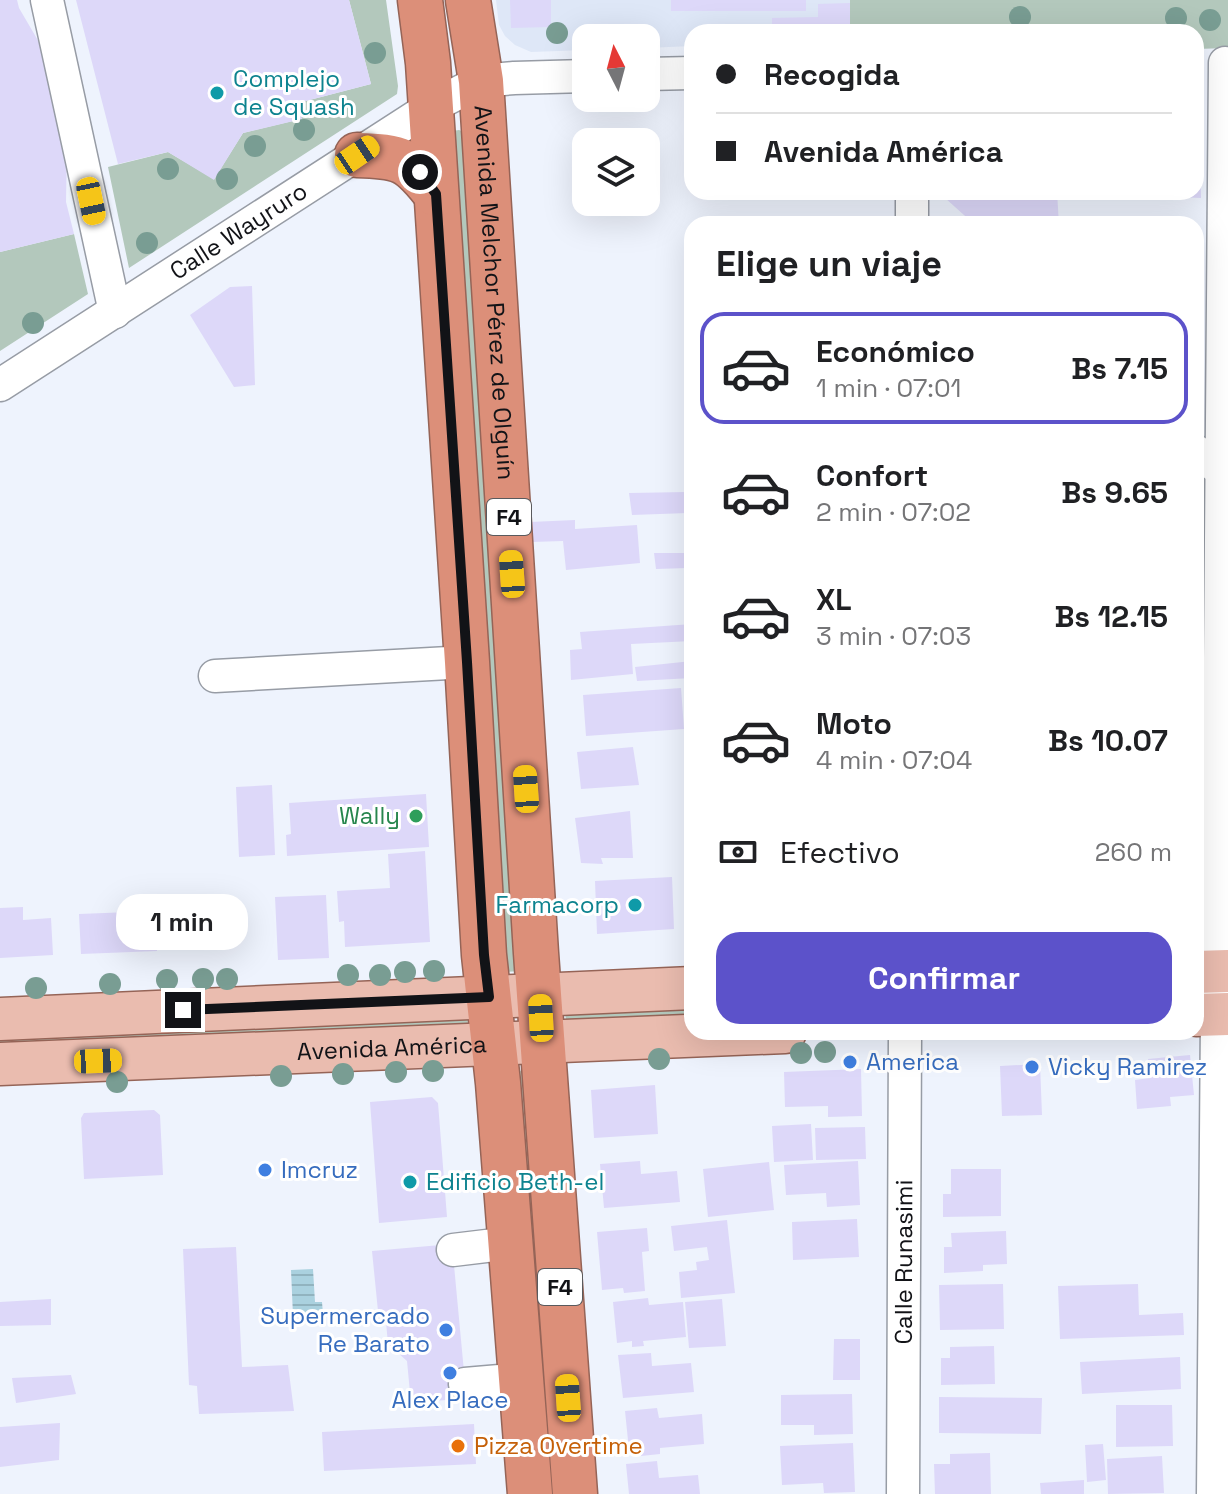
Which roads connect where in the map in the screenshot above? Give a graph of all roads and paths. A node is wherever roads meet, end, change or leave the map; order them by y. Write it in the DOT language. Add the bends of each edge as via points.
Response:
graph roads {
  1 [pos="47,0"];
  2 [pos="420,0"];
  3 [pos="468,0"];
  4 [pos="1216,63"];
  5 [pos="684,73"];
  6 [pos="660,74"];
  7 [pos="572,76"];
  8 [pos="481,81"];
  9 [pos="431,107"];
  10 [pos="357,155"];
  11 [pos="436,194"];
  12 [pos="115,312"];
  13 [pos="0,385"];
  14 [pos="1204,457"];
  15 [pos="1226,474"];
  16 [pos="467,662"];
  17 [pos="215,676"];
  18 [pos="1214,972"];
  19 [pos="684,988"];
  20 [pos="540,994"];
  21 [pos="489,997"];
  22 [pos="1213,1015"];
  23 [pos="0,1019"];
  24 [pos="684,1036"];
  25 [pos="905,1040"];
  26 [pos="543,1042"];
  27 [pos="494,1045"];
  28 [pos="0,1064"];
  29 [pos="511,1243"];
  30 [pos="453,1250"];
  31 [pos="521,1379"];
  32 [pos="465,1384"];
  33 [pos="530,1494"];
  34 [pos="575,1494"];
  35 [pos="903,1494"];
  36 [pos="1213,1494"];
  1 -- 12 [label="street"];
  2 -- 9 [label="highway, Avenida Melchor Pérez de Olguín / F4"];
  3 -- 8 [label="highway, Avenida Melchor Pérez de Olguín / F4"];
  4 -- 15 [label="street"];
  5 -- 6 [label="street"];
  7 -- 8 [label="street"];
  8 -- 9 [label="street, Calle Wayruro"];
  8 -- 20 [label="highway, Avenida Melchor Pérez de Olguín / F4"];
  9 -- 10 [label="street, Calle Wayruro"];
  9 -- 11 [label="highway, Avenida Melchor Pérez de Olguín / F4"];
  10 -- 11 [label="highway" via="405,162"];
  10 -- 12 [label="street, Calle Wayruro"];
  11 -- 16 [label="highway, Avenida Melchor Pérez de Olguín / F4"];
  12 -- 13 [label="street, Calle Wayruro"];
  14 -- 15 [label="street"];
  15 -- 18 [label="street"];
  16 -- 17 [label="street"];
  16 -- 21 [label="highway, Avenida Melchor Pérez de Olguín / F4"];
  18 -- 22 [label="street"];
  19 -- 20 [label="main road, Avenida América"];
  20 -- 21 [label="main road, Avenida América"];
  20 -- 26 [label="highway, Avenida Melchor Pérez de Olguín / F4"];
  21 -- 23 [label="main road, Avenida América"];
  21 -- 27 [label="highway, Avenida Melchor Pérez de Olguín / F4"];
  22 -- 36 [label="street"];
  24 -- 26 [label="main road, Avenida América"];
  25 -- 35 [label="street, Calle Runasimi"];
  26 -- 27 [label="main road, Avenida América"];
  26 -- 34 [label="highway, Avenida Melchor Pérez de Olguín / F4"];
  27 -- 28 [label="main road, Avenida América"];
  27 -- 29 [label="highway, Avenida Melchor Pérez de Olguín / F4"];
  29 -- 30 [label="street"];
  29 -- 31 [label="highway, Avenida Melchor Pérez de Olguín / F4"];
  31 -- 32 [label="street"];
  31 -- 33 [label="highway, Avenida Melchor Pérez de Olguín / F4"];
}
